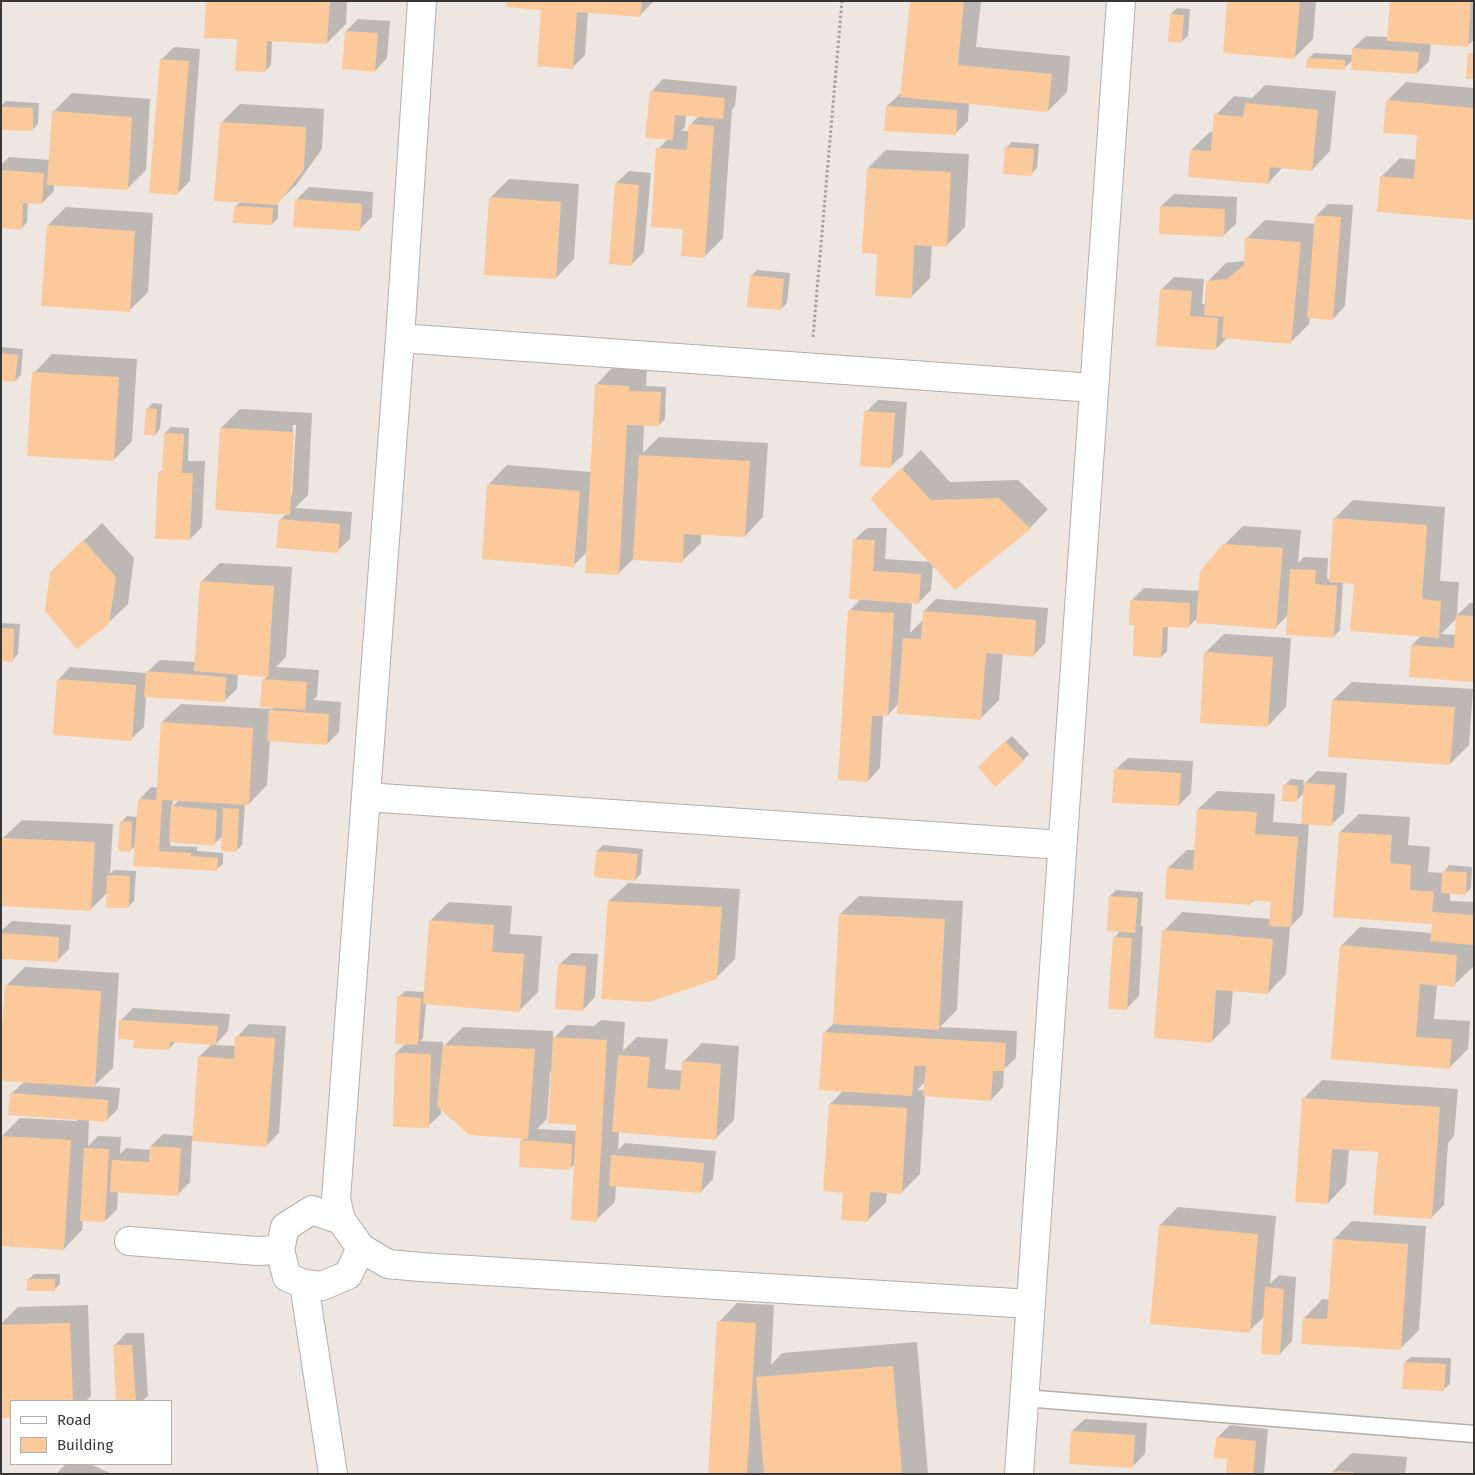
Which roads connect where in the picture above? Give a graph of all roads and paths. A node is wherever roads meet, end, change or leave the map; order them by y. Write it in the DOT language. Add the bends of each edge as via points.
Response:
graph roads {
  1 [pos="422,1"];
  2 [pos="842,1"];
  3 [pos="1121,1"];
  4 [pos="400,338"];
  5 [pos="811,368"];
  6 [pos="1094,388"];
  7 [pos="366,797"];
  8 [pos="1062,845"];
  9 [pos="341,1220"];
  10 [pos="129,1241"];
  11 [pos="361,1248"];
  12 [pos="280,1250"];
  13 [pos="304,1284"];
  14 [pos="1031,1304"];
  15 [pos="1024,1398"];
  16 [pos="1474,1434"];
  17 [pos="333,1474"];
  18 [pos="1019,1474"];
  1 -- 4 [label="street"];
  2 -- 5 [label="path"];
  3 -- 6 [label="street"];
  4 -- 5 [label="street"];
  4 -- 7 [label="street"];
  5 -- 6 [label="street"];
  6 -- 8 [label="street"];
  7 -- 8 [label="street"];
  7 -- 9 [label="street" via="336,1199"];
  8 -- 14 [label="street"];
  9 -- 11 [label="street"];
  9 -- 12 [label="street" via="312,1210 285,1227"];
  10 -- 12 [label="street"];
  11 -- 13 [label="street" via="348,1275 322,1286"];
  11 -- 14 [label="street" via="388,1264 420,1267"];
  12 -- 13 [label="street" via="287,1277"];
  13 -- 17 [label="street"];
  14 -- 15 [label="street"];
  15 -- 16 [label="lane"];
  15 -- 18 [label="street"];
}
